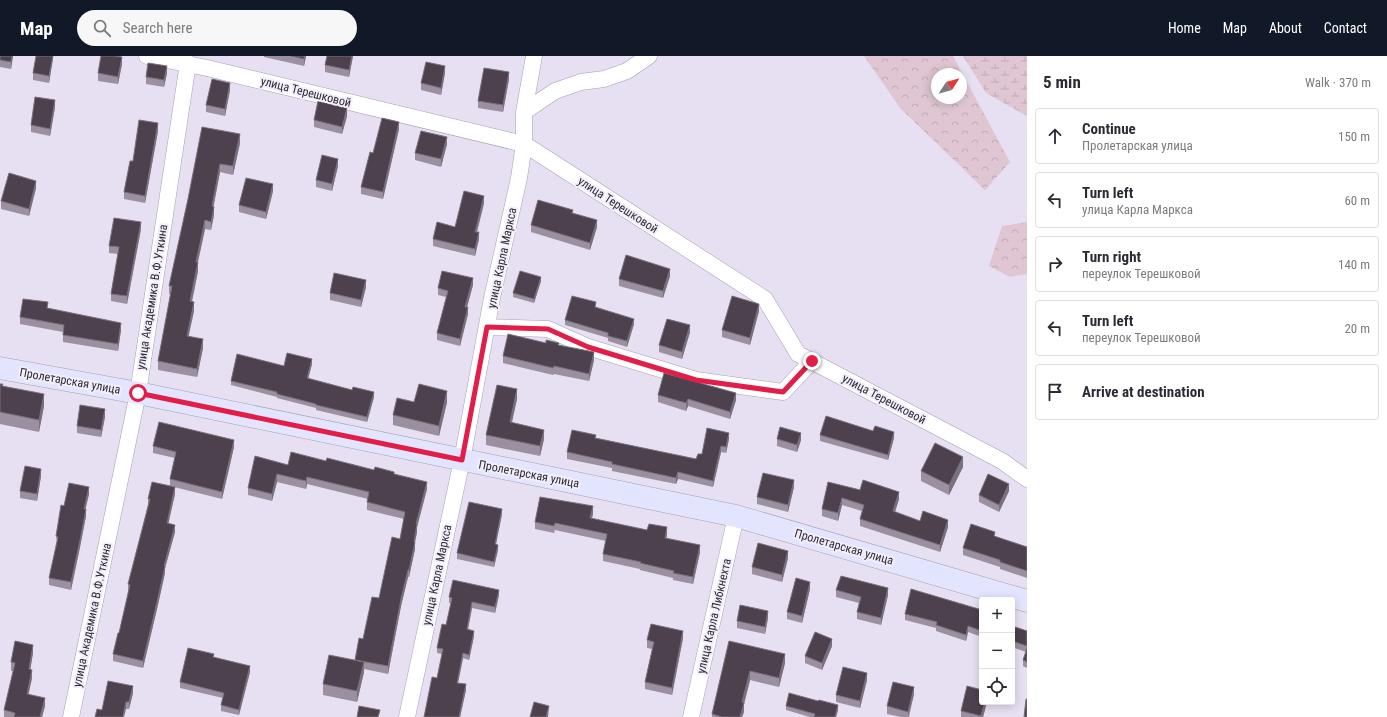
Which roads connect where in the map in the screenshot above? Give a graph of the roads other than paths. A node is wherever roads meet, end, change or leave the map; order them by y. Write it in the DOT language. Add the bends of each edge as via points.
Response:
graph roads {
  1 [pos="147,56"];
  2 [pos="534,56"];
  3 [pos="649,56"];
  4 [pos="207,62"];
  5 [pos="188,63"];
  6 [pos="524,112"];
  7 [pos="524,144"];
  8 [pos="487,327"];
  9 [pos="812,361"];
  10 [pos="0,368"];
  11 [pos="138,393"];
  12 [pos="462,460"];
  13 [pos="1027,479"];
  14 [pos="736,516"];
  15 [pos="1027,602"];
  16 [pos="71,717"];
  17 [pos="406,717"];
  18 [pos="691,717"];
  1 -- 5 [label="street, улица Терешковой"];
  2 -- 6 [label="street, улица Карла Маркса"];
  3 -- 6 [label="street" via="627,71 555,91"];
  4 -- 5 [label="street, улица Терешковой"];
  4 -- 7 [label="street, улица Терешковой"];
  5 -- 11 [label="street, улица Академика В.Ф.Уткина"];
  6 -- 7 [label="street, улица Карла Маркса"];
  7 -- 8 [label="street, улица Карла Маркса"];
  7 -- 9 [label="street, улица Терешковой" via="765,299 798,354"];
  8 -- 9 [label="street" via="548,329 588,347 696,380 783,392"];
  8 -- 12 [label="street, улица Карла Маркса"];
  9 -- 13 [label="street, улица Терешковой" via="1002,461"];
  10 -- 11 [label="main road, Пролетарская улица"];
  11 -- 12 [label="main road, Пролетарская улица"];
  11 -- 16 [label="street, улица Академика В.Ф.Уткина"];
  12 -- 14 [label="main road, Пролетарская улица"];
  12 -- 17 [label="street, улица Карла Маркса"];
  14 -- 15 [label="main road, Пролетарская улица"];
  14 -- 18 [label="street, улица Карла Либкнехта"];
}
